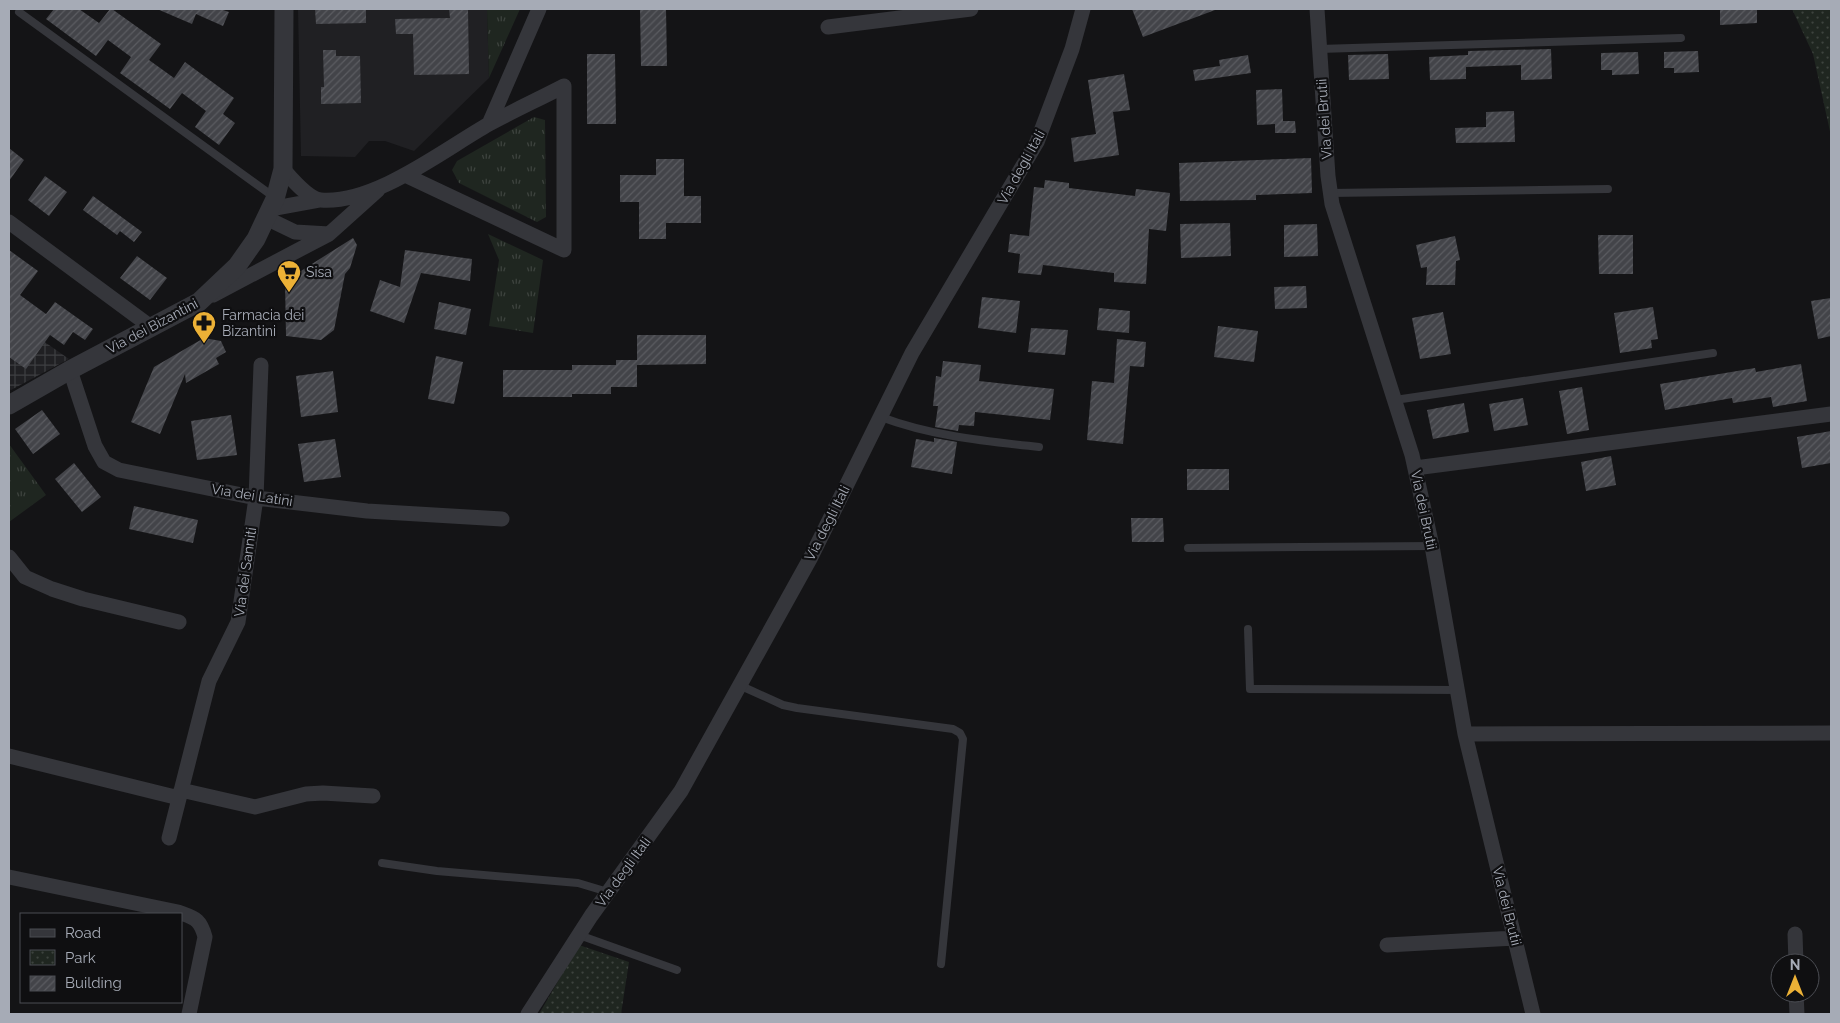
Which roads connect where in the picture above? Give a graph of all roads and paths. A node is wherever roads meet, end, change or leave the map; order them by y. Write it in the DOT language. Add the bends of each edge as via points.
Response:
graph roads {
  1 [pos="284,9"];
  2 [pos="539,9"];
  3 [pos="971,9"];
  4 [pos="1083,9"];
  5 [pos="1317,9"];
  6 [pos="19,12"];
  7 [pos="828,27"];
  8 [pos="1681,38"];
  9 [pos="1319,49"];
  10 [pos="489,124"];
  11 [pos="283,169"];
  12 [pos="405,175"];
  13 [pos="381,187"];
  14 [pos="1608,189"];
  15 [pos="1330,193"];
  16 [pos="319,200"];
  17 [pos="271,209"];
  18 [pos="9,222"];
  19 [pos="329,234"];
  20 [pos="199,302"];
  21 [pos="151,327"];
  22 [pos="1713,353"];
  23 [pos="261,365"];
  24 [pos="70,370"];
  25 [pos="1395,400"];
  26 [pos="9,405"];
  27 [pos="1831,414"];
  28 [pos="880,417"];
  29 [pos="1039,447"];
  30 [pos="1415,468"];
  31 [pos="256,498"];
  32 [pos="502,518"];
  33 [pos="1432,546"];
  34 [pos="1188,548"];
  35 [pos="9,558"];
  36 [pos="179,622"];
  37 [pos="1248,629"];
  38 [pos="739,685"];
  39 [pos="1458,690"];
  40 [pos="1831,733"];
  41 [pos="1464,734"];
  42 [pos="9,756"];
  43 [pos="180,794"];
  44 [pos="373,796"];
  45 [pos="169,838"];
  46 [pos="382,863"];
  47 [pos="9,877"];
  48 [pos="608,892"];
  49 [pos="181,913"];
  50 [pos="182,913"];
  51 [pos="579,934"];
  52 [pos="1795,934"];
  53 [pos="1515,938"];
  54 [pos="1387,944"];
  55 [pos="1796,953"];
  56 [pos="941,964"];
  57 [pos="677,970"];
  58 [pos="189,1014"];
  59 [pos="528,1014"];
  60 [pos="1533,1014"];
  1 -- 11 [label="street, Via dei Bizantini"];
  2 -- 10 [label="street"];
  3 -- 7 [label="street"];
  4 -- 28 [label="street, Via degli Itali" via="1038,142 912,353"];
  5 -- 9 [label="street, Via dei Brutii"];
  6 -- 17 [label="lane"];
  8 -- 9 [label="lane"];
  9 -- 15 [label="street, Via dei Brutii"];
  10 -- 12 [label="street"];
  10 -- 12 [label="street" via="564,86 564,250"];
  11 -- 16 [label="street" via="301,188"];
  11 -- 17 [label="street, Via dei Bizantini"];
  12 -- 13 [label="street"];
  13 -- 16 [label="street" via="346,198"];
  13 -- 19 [label="street"];
  14 -- 15 [label="lane"];
  15 -- 25 [label="street, Via dei Brutii"];
  16 -- 17 [label="street"];
  17 -- 19 [label="street" via="295,232"];
  17 -- 20 [label="street, Via dei Bizantini" via="237,266"];
  18 -- 21 [label="street"];
  19 -- 20 [label="street"];
  20 -- 21 [label="street, Via dei Bizantini"];
  21 -- 24 [label="street, Via dei Bizantini"];
  22 -- 25 [label="lane"];
  23 -- 31 [label="street, Via dei Sanniti"];
  24 -- 26 [label="street, Via dei Bizantini"];
  24 -- 31 [label="street, Via dei Latini" via="95,446 104,462 120,470"];
  25 -- 30 [label="street, Via dei Brutii"];
  27 -- 30 [label="street"];
  28 -- 29 [label="lane" via="973,440"];
  28 -- 38 [label="street, Via degli Itali" via="811,557"];
  30 -- 33 [label="street, Via dei Brutii"];
  31 -- 32 [label="street, Via dei Latini" via="367,511"];
  31 -- 43 [label="street, Via dei Sanniti" via="238,622 209,681"];
  33 -- 34 [label="lane"];
  33 -- 39 [label="street, Via dei Brutii"];
  35 -- 36 [label="street" via="25,577 52,589"];
  37 -- 39 [label="lane" via="1250,689"];
  38 -- 48 [label="street, Via degli Itali" via="681,791"];
  38 -- 56 [label="lane" via="783,705 953,729 960,733 963,739"];
  39 -- 41 [label="street, Via dei Brutii"];
  40 -- 41 [label="street"];
  41 -- 53 [label="street, Via dei Brutii"];
  42 -- 43 [label="street"];
  43 -- 44 [label="street" via="255,807 306,794"];
  43 -- 45 [label="street, Via dei Sanniti"];
  46 -- 48 [label="lane" via="578,883"];
  47 -- 49 [label="street"];
  48 -- 51 [label="street, Via degli Itali"];
  50 -- 58 [label="street" via="195,918 205,937"];
  51 -- 57 [label="lane"];
  51 -- 59 [label="street, Via degli Itali"];
  52 -- 55 [label="street"];
  53 -- 54 [label="street"];
  53 -- 60 [label="street, Via dei Brutii"];
}
